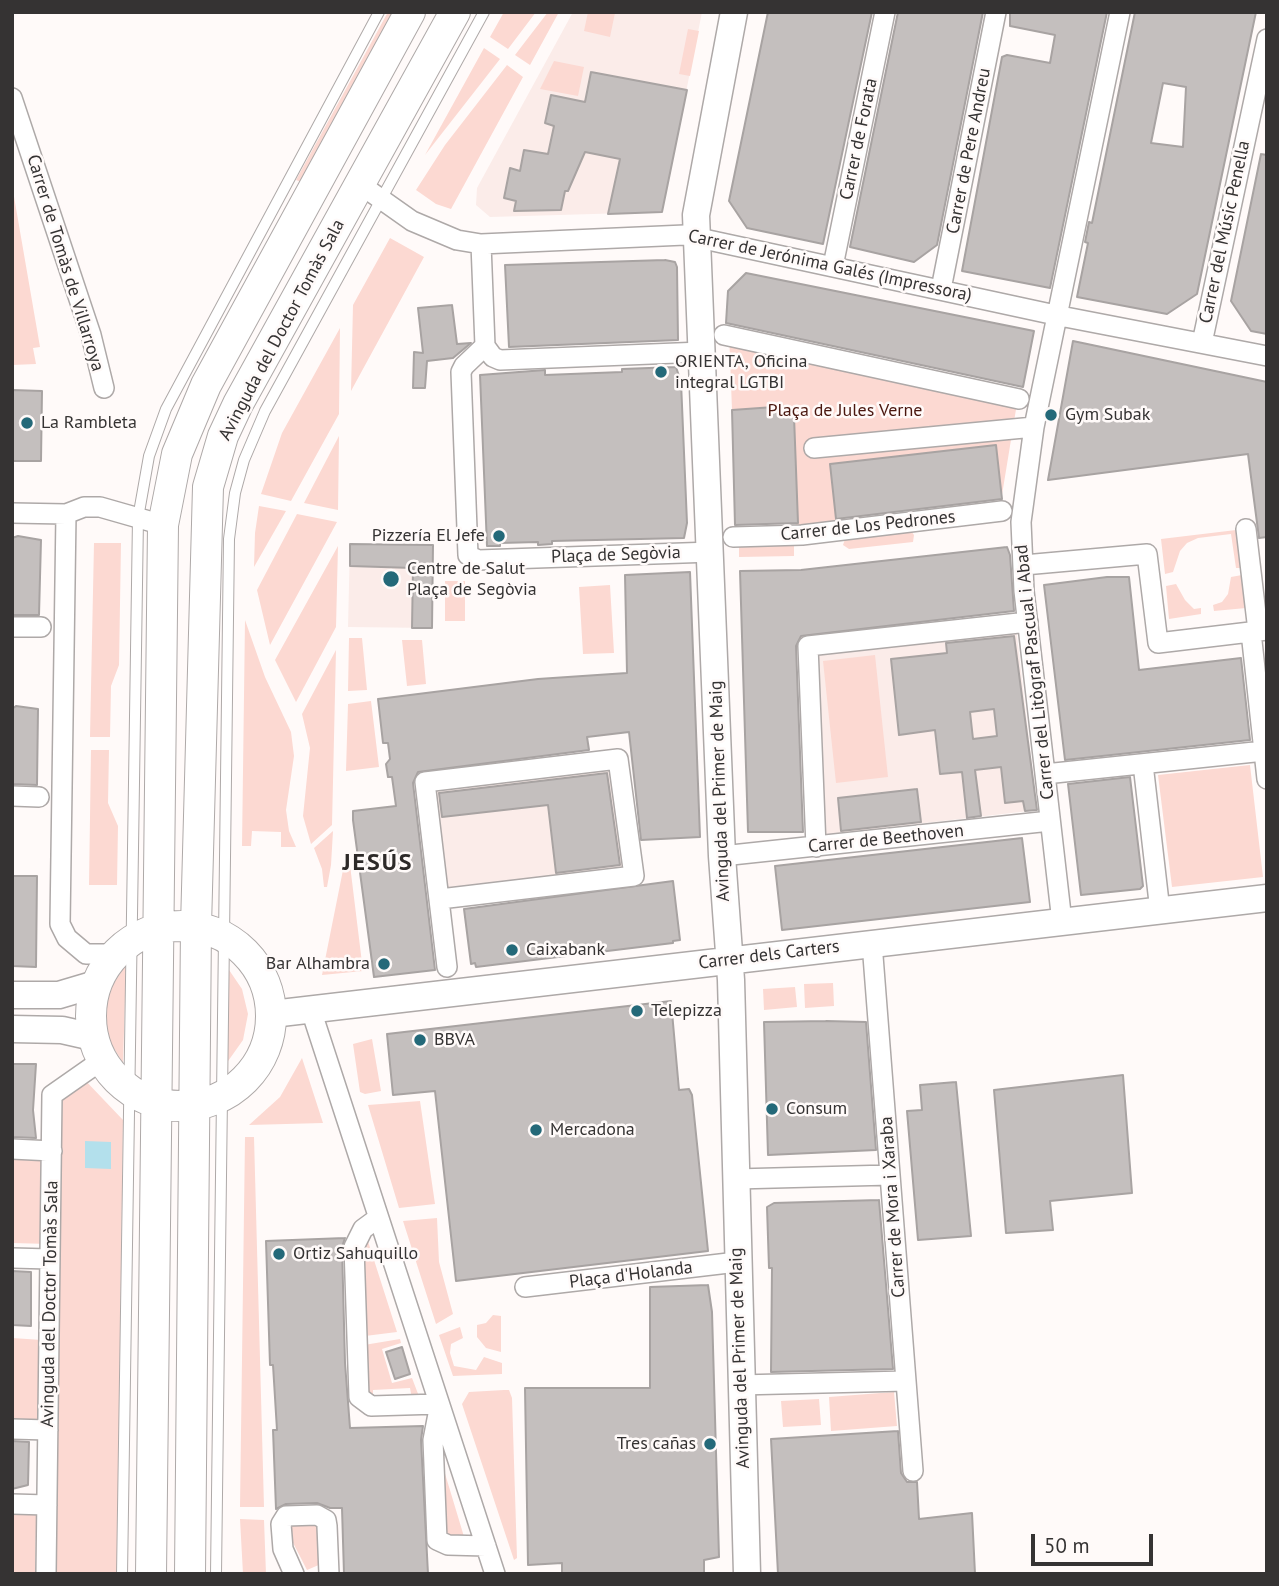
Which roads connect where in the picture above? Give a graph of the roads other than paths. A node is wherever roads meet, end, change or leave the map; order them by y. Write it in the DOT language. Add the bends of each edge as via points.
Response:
graph roads {
  1 [pos="379,12"];
  2 [pos="410,12"];
  3 [pos="455,12"];
  4 [pos="484,12"];
  5 [pos="734,12"];
  6 [pos="886,12"];
  7 [pos="996,12"];
  8 [pos="1120,12"];
  9 [pos="1267,39"];
  10 [pos="12,98"];
  11 [pos="371,192"];
  12 [pos="697,237"];
  13 [pos="481,244"];
  14 [pos="833,266"];
  15 [pos="941,289"];
  16 [pos="1060,316"];
  17 [pos="724,335"];
  18 [pos="1202,343"];
  19 [pos="485,346"];
  20 [pos="702,352"];
  21 [pos="1267,356"];
  22 [pos="104,388"];
  23 [pos="1019,399"];
  24 [pos="1034,427"];
  25 [pos="814,448"];
  26 [pos="1002,511"];
  27 [pos="12,513"];
  28 [pos="66,514"];
  29 [pos="150,522"];
  30 [pos="1246,529"];
  31 [pos="722,545"];
  32 [pos="1024,565"];
  33 [pos="1028,622"];
  34 [pos="12,627"];
  35 [pos="41,627"];
  36 [pos="1259,631"];
  37 [pos="1264,751"];
  38 [pos="1143,764"];
  39 [pos="1045,774"];
  40 [pos="1267,779"];
  41 [pos="12,796"];
  42 [pos="39,797"];
  43 [pos="1050,821"];
  44 [pos="816,847"];
  45 [pos="722,856"];
  46 [pos="1267,898"];
  47 [pos="440,899"];
  48 [pos="1160,911"];
  49 [pos="1062,922"];
  50 [pos="196,926"];
  51 [pos="160,928"];
  52 [pos="224,936"];
  53 [pos="872,943"];
  54 [pos="122,948"];
  55 [pos="728,960"];
  56 [pos="447,967"];
  57 [pos="96,984"];
  58 [pos="12,995"];
  59 [pos="39,996"];
  60 [pos="311,1010"];
  61 [pos="272,1014"];
  62 [pos="25,1029"];
  63 [pos="98,1048"];
  64 [pos="130,1091"];
  65 [pos="209,1102"];
  66 [pos="159,1104"];
  67 [pos="12,1149"];
  68 [pos="52,1151"];
  69 [pos="890,1175"];
  70 [pos="736,1179"];
  71 [pos="378,1218"];
  72 [pos="12,1258"];
  73 [pos="50,1259"];
  74 [pos="737,1262"];
  75 [pos="525,1287"];
  76 [pos="906,1381"];
  77 [pos="740,1385"];
  78 [pos="439,1406"];
  79 [pos="12,1429"];
  80 [pos="48,1430"];
  81 [pos="913,1471"];
  82 [pos="12,1504"];
  83 [pos="47,1504"];
  84 [pos="486,1546"];
  85 [pos="46,1574"];
  86 [pos="122,1574"];
  87 [pos="151,1574"];
  88 [pos="190,1574"];
  89 [pos="216,1574"];
  90 [pos="293,1574"];
  91 [pos="329,1574"];
  92 [pos="495,1574"];
  93 [pos="747,1574"];
  1 -- 29 [label="lane" via="166,409 149,456"];
  2 -- 29 [label="main road" via="201,395"];
  3 -- 11 [label="main road, Avinguda del Doctor Tomàs Sala"];
  4 -- 11 [label="lane"];
  5 -- 12 [label="street, Avinguda del Primer de Maig" via="696,201"];
  6 -- 14 [label="street, Carrer de Forata"];
  7 -- 15 [label="street, Carrer de Pere Andreu"];
  8 -- 16 [label="street, Carrer del Litògraf Pascual i Abad"];
  9 -- 18 [label="street, Carrer del Músic Penella"];
  10 -- 22 [label="street, Carrer de Tomàs de Villarroya" via="91,335"];
  11 -- 13 [label="street, Carrer de Jerónima Galés (Impressora)" via="428,229"];
  11 -- 50 [label="main road, Avinguda del Doctor Tomàs Sala" via="238,404 208,487"];
  11 -- 52 [label="lane" via="248,448 235,492 229,539"];
  12 -- 13 [label="street, Carrer de Jerónima Galés (Impressora)"];
  12 -- 14 [label="street, Carrer de Jerónima Galés (Impressora)"];
  12 -- 20 [label="street, Avinguda del Primer de Maig"];
  13 -- 19 [label="street"];
  14 -- 15 [label="street, Carrer de Jerónima Galés (Impressora)"];
  15 -- 16 [label="street, Carrer de Jerónima Galés (Impressora)"];
  16 -- 18 [label="street, Carrer de Jerónima Galés (Impressora)"];
  16 -- 24 [label="street, Carrer del Litògraf Pascual i Abad"];
  17 -- 23 [label="street"];
  18 -- 21 [label="street, Carrer de Jerónima Galés (Impressora)"];
  19 -- 20 [label="street" via="500,360"];
  19 -- 31 [label="street, Plaça de Segòvia" via="461,372 468,555 478,560"];
  20 -- 31 [label="street, Avinguda del Primer de Maig"];
  24 -- 25 [label="street"];
  24 -- 32 [label="street, Carrer del Litògraf Pascual i Abad" via="1021,522"];
  26 -- 31 [label="street, Carrer de Los Pedrones"];
  27 -- 28 [label="street"];
  28 -- 29 [label="street" via="100,507"];
  28 -- 54 [label="street" via="60,924 67,938 86,954"];
  29 -- 51 [label="main road"];
  29 -- 54 [label="lane"];
  30 -- 36 [label="street"];
  31 -- 45 [label="street, Avinguda del Primer de Maig"];
  32 -- 33 [label="street, Carrer del Litògraf Pascual i Abad"];
  32 -- 36 [label="street" via="1147,554 1158,643"];
  33 -- 39 [label="street, Carrer del Litògraf Pascual i Abad"];
  33 -- 44 [label="street" via="808,646"];
  34 -- 35 [label="street"];
  36 -- 37 [label="street"];
  37 -- 38 [label="street"];
  37 -- 40 [label="street"];
  38 -- 39 [label="street"];
  38 -- 48 [label="street"];
  39 -- 43 [label="street, Carrer del Litògraf Pascual i Abad"];
  41 -- 42 [label="street"];
  43 -- 44 [label="street, Carrer de Beethoven"];
  43 -- 49 [label="street, Carrer del Litògraf Pascual i Abad"];
  44 -- 45 [label="street, Carrer de Beethoven"];
  45 -- 55 [label="street, Avinguda del Primer de Maig"];
  46 -- 48 [label="street, Carrer dels Carters"];
  47 -- 47 [label="street" via="634,876 618,759 425,782"];
  47 -- 56 [label="street"];
  48 -- 49 [label="street, Carrer dels Carters"];
  49 -- 53 [label="street, Carrer dels Carters"];
  50 -- 51 [label="main road"];
  50 -- 52 [label="main road"];
  50 -- 65 [label="main road, Avinguda del Doctor Tomàs Sala"];
  51 -- 54 [label="main road"];
  51 -- 66 [label="main road"];
  52 -- 61 [label="main road" via="244,951 263,977"];
  52 -- 65 [label="lane"];
  53 -- 55 [label="street, Carrer dels Carters"];
  53 -- 69 [label="street, Carrer de Mora i Xaraba"];
  54 -- 57 [label="main road"];
  54 -- 64 [label="lane"];
  55 -- 60 [label="street, Carrer dels Carters"];
  55 -- 70 [label="street, Avinguda del Primer de Maig"];
  57 -- 59 [label="street"];
  57 -- 63 [label="main road" via="91,1009"];
  58 -- 59 [label="street"];
  59 -- 62 [label="street" via="48,1007 46,1022"];
  60 -- 61 [label="street, Carrer dels Carters"];
  60 -- 71 [label="street"];
  61 -- 65 [label="main road" via="264,1054 239,1087"];
  62 -- 63 [label="street"];
  63 -- 64 [label="main road"];
  63 -- 68 [label="street, Avinguda del Doctor Tomàs Sala" via="52,1095"];
  64 -- 66 [label="main road"];
  64 -- 86 [label="lane"];
  65 -- 66 [label="main road"];
  65 -- 88 [label="main road, Avinguda del Doctor Tomàs Sala"];
  65 -- 89 [label="lane"];
  66 -- 87 [label="main road"];
  67 -- 68 [label="street"];
  68 -- 73 [label="street, Avinguda del Doctor Tomàs Sala"];
  69 -- 70 [label="street"];
  69 -- 76 [label="street, Carrer de Mora i Xaraba"];
  70 -- 74 [label="street, Avinguda del Primer de Maig"];
  71 -- 78 [label="street"];
  71 -- 78 [label="street" via="363,1230 354,1247 359,1397 371,1406"];
  72 -- 73 [label="street"];
  73 -- 80 [label="street, Avinguda del Doctor Tomàs Sala"];
  74 -- 75 [label="street, Plaça d'Holanda"];
  74 -- 77 [label="street, Avinguda del Primer de Maig"];
  76 -- 77 [label="street"];
  76 -- 81 [label="street, Carrer de Mora i Xaraba"];
  77 -- 93 [label="street, Avinguda del Primer de Maig"];
  78 -- 84 [label="street"];
  78 -- 84 [label="street" via="433,1440 437,1540 448,1545"];
  79 -- 80 [label="street"];
  80 -- 83 [label="street, Avinguda del Doctor Tomàs Sala"];
  82 -- 83 [label="street"];
  83 -- 85 [label="street, Avinguda del Doctor Tomàs Sala"];
  84 -- 92 [label="street"];
  90 -- 91 [label="street" via="283,1549 281,1524 286,1516 326,1520"];
}
